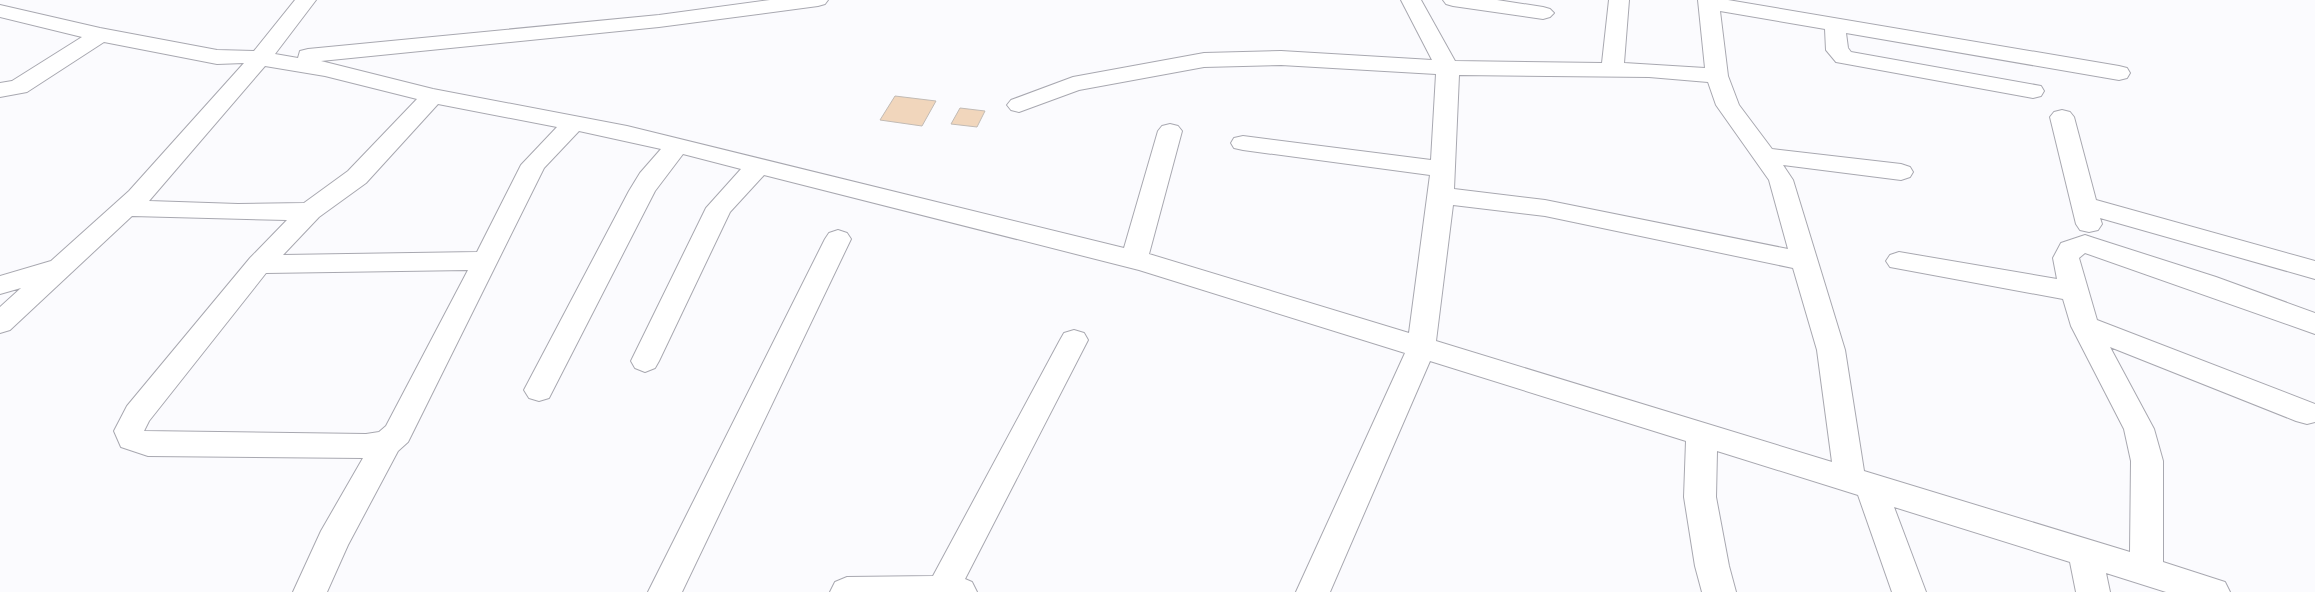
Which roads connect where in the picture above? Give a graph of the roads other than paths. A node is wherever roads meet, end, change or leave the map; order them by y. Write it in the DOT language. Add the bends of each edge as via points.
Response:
graph roads {
  1 [pos="20,0"];
  2 [pos="306,0"];
  3 [pos="665,0"];
  4 [pos="818,0"];
  5 [pos="1411,0"];
  6 [pos="1453,0"];
  7 [pos="1619,0"];
  8 [pos="1708,1"];
  9 [pos="0,11"];
  10 [pos="1543,13"];
  11 [pos="659,21"];
  12 [pos="1835,25"];
  13 [pos="100,35"];
  14 [pos="251,56"];
  15 [pos="1446,68"];
  16 [pos="1612,70"];
  17 [pos="2119,73"];
  18 [pos="1717,76"];
  19 [pos="0,90"];
  20 [pos="2033,91"];
  21 [pos="433,96"];
  22 [pos="1019,105"];
  23 [pos="2062,118"];
  24 [pos="574,123"];
  25 [pos="1170,131"];
  26 [pos="1242,143"];
  27 [pos="677,146"];
  28 [pos="1765,156"];
  29 [pos="758,166"];
  30 [pos="1443,170"];
  31 [pos="1900,172"];
  32 [pos="1441,196"];
  33 [pos="2084,205"];
  34 [pos="126,208"];
  35 [pos="310,211"];
  36 [pos="838,239"];
  37 [pos="2085,244"];
  38 [pos="1134,260"];
  39 [pos="486,261"];
  40 [pos="1804,261"];
  41 [pos="1899,261"];
  42 [pos="260,264"];
  43 [pos="61,268"];
  44 [pos="2315,270"];
  45 [pos="0,285"];
  46 [pos="2075,292"];
  47 [pos="0,323"];
  48 [pos="2315,324"];
  49 [pos="2085,326"];
  50 [pos="1074,340"];
  51 [pos="1421,349"];
  52 [pos="645,361"];
  53 [pos="539,390"];
  54 [pos="2307,413"];
  55 [pos="1702,434"];
  56 [pos="387,443"];
  57 [pos="1859,481"];
  58 [pos="2084,551"];
  59 [pos="2146,571"];
  60 [pos="951,591"];
  61 [pos="310,592"];
  62 [pos="665,592"];
  63 [pos="842,592"];
  64 [pos="1313,592"];
  65 [pos="1719,592"];
  66 [pos="1909,592"];
  67 [pos="2093,592"];
  68 [pos="2213,592"];
  1 -- 14 [label="street" via="100,21 225,44"];
  2 -- 14 [label="street"];
  3 -- 11 [label="street"];
  4 -- 11 [label="street"];
  5 -- 15 [label="street"];
  6 -- 10 [label="street"];
  7 -- 16 [label="street"];
  8 -- 12 [label="street"];
  8 -- 18 [label="street"];
  9 -- 13 [label="street"];
  11 -- 14 [label="street" via="331,55"];
  12 -- 17 [label="street"];
  12 -- 20 [label="street" via="1837,50 1844,57"];
  13 -- 14 [label="street" via="217,57"];
  13 -- 19 [label="street" via="19,87"];
  14 -- 21 [label="street" via="326,69"];
  14 -- 34 [label="street"];
  15 -- 16 [label="street"];
  15 -- 22 [label="street" via="1280,58 1204,60 1072,84"];
  15 -- 30 [label="street" via="1448,86"];
  16 -- 18 [label="street"];
  18 -- 28 [label="street" via="1728,105"];
  21 -- 24 [label="street"];
  21 -- 35 [label="street" via="357,177"];
  23 -- 33 [label="street"];
  24 -- 27 [label="street"];
  24 -- 39 [label="street" via="533,165"];
  25 -- 38 [label="street"];
  26 -- 30 [label="street"];
  27 -- 29 [label="street"];
  27 -- 53 [label="street" via="649,178"];
  28 -- 31 [label="street"];
  28 -- 40 [label="street" via="1781,180"];
  29 -- 38 [label="street"];
  29 -- 52 [label="street" via="719,208"];
  30 -- 32 [label="street"];
  32 -- 40 [label="street" via="1546,208"];
  32 -- 51 [label="street"];
  33 -- 37 [label="street" via="2090,236"];
  33 -- 44 [label="street"];
  34 -- 35 [label="street"];
  34 -- 43 [label="street"];
  35 -- 42 [label="street"];
  36 -- 62 [label="street"];
  37 -- 46 [label="street" via="2070,249 2066,258"];
  37 -- 48 [label="street"];
  38 -- 51 [label="street"];
  39 -- 42 [label="street"];
  39 -- 56 [label="street" via="396,434"];
  40 -- 57 [label="street" via="1830,350 1848,460"];
  41 -- 46 [label="street"];
  42 -- 56 [label="street" via="138,414 129,431 132,440 148,444 366,446"];
  43 -- 45 [label="street"];
  43 -- 47 [label="street"];
  46 -- 49 [label="street"];
  49 -- 54 [label="street"];
  49 -- 59 [label="street" via="2139,429 2147,461"];
  50 -- 60 [label="street"];
  51 -- 55 [label="street"];
  51 -- 64 [label="street"];
  55 -- 57 [label="street"];
  55 -- 65 [label="street" via="1700,497"];
  56 -- 61 [label="street" via="333,541"];
  57 -- 58 [label="street"];
  57 -- 66 [label="street"];
  58 -- 59 [label="street"];
  58 -- 67 [label="street"];
  59 -- 68 [label="street"];
  60 -- 63 [label="street"];
}
